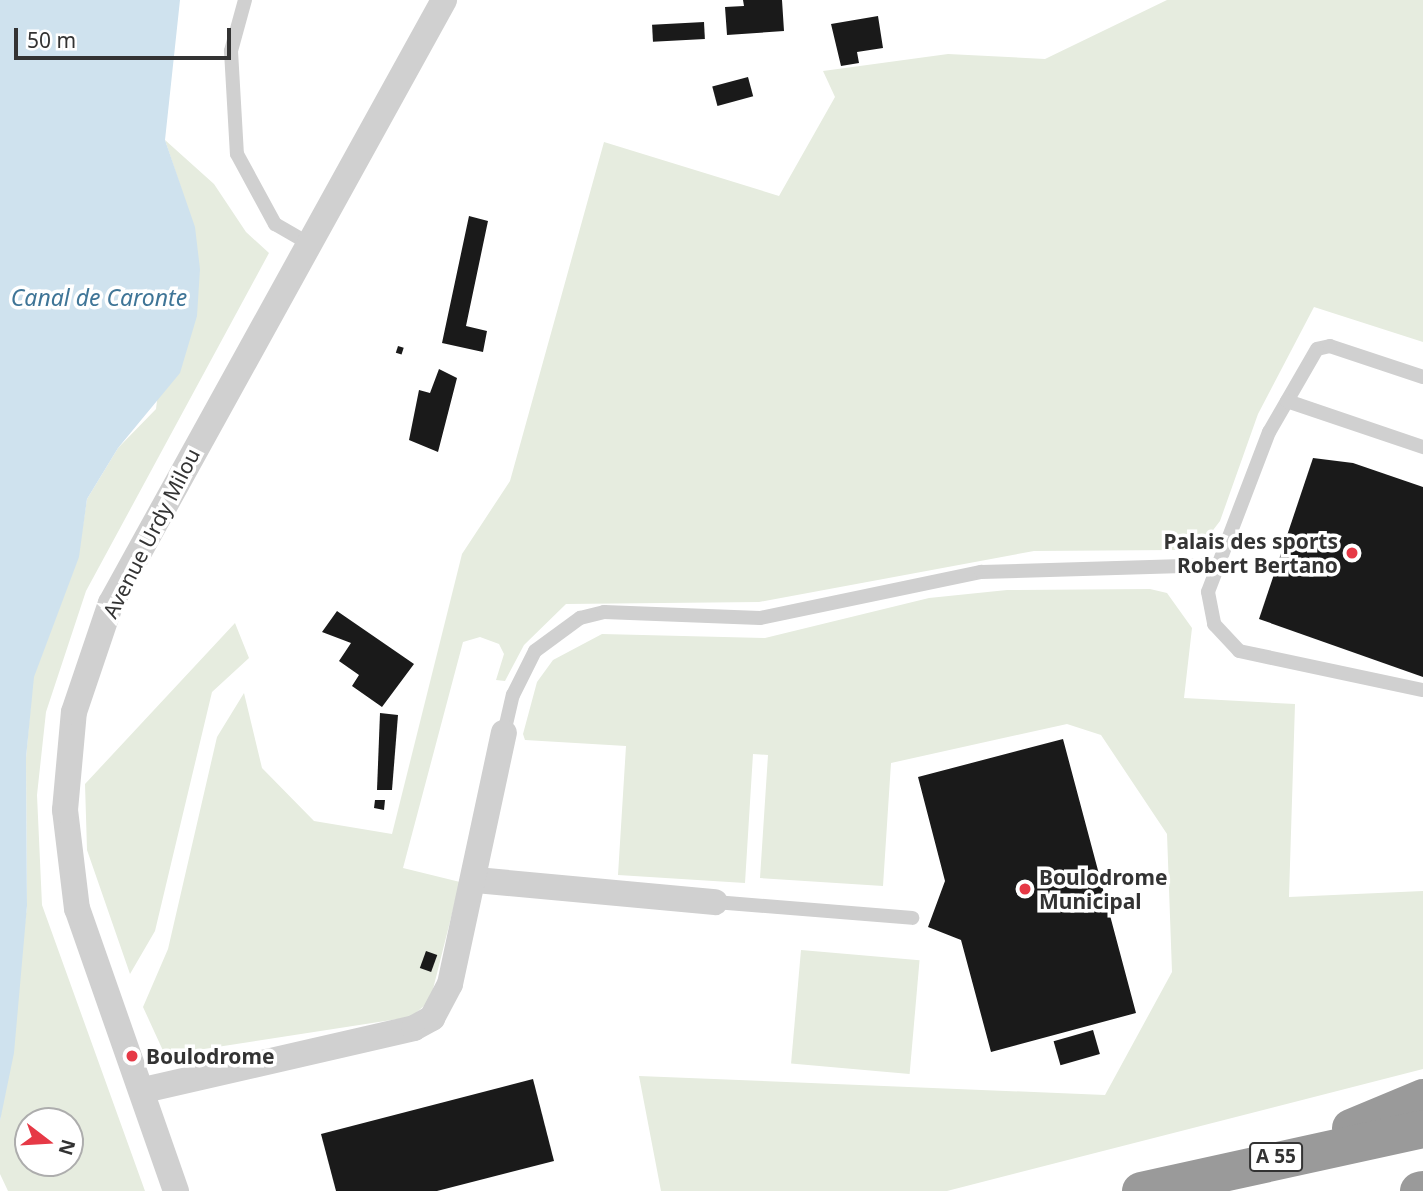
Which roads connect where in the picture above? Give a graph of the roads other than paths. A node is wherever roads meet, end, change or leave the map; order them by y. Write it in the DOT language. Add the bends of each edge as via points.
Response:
graph roads {
  1 [pos="245,0"];
  2 [pos="444,0"];
  3 [pos="306,242"];
  4 [pos="1423,377"];
  5 [pos="1287,401"];
  6 [pos="1423,447"];
  7 [pos="1217,565"];
  8 [pos="1423,690"];
  9 [pos="504,733"];
  10 [pos="476,880"];
  11 [pos="715,902"];
  12 [pos="912,918"];
  13 [pos="144,1090"];
  14 [pos="1415,1116"];
  15 [pos="176,1191"];
  16 [pos="1141,1191"];
  1 -- 3 [label="lane" via="231,51 235,146 275,224"];
  2 -- 3 [label="street, Avenue Urdy Milou"];
  3 -- 13 [label="street, Avenue Urdy Milou" via="111,603 74,712 65,810 77,909"];
  4 -- 5 [label="lane" via="1323,346"];
  5 -- 6 [label="lane"];
  5 -- 7 [label="lane"];
  7 -- 8 [label="lane" via="1210,611 1223,639 1239,651"];
  7 -- 9 [label="lane" via="981,572 760,618 604,612 580,618 535,651 513,695"];
  9 -- 10 [label="street"];
  10 -- 11 [label="street"];
  10 -- 13 [label="street" via="450,984 432,1018 414,1028"];
  11 -- 12 [label="lane"];
  13 -- 15 [label="street, Avenue Urdy Milou"];
  14 -- 16 [label="highway, A 55" via="1301,1151"];
}
